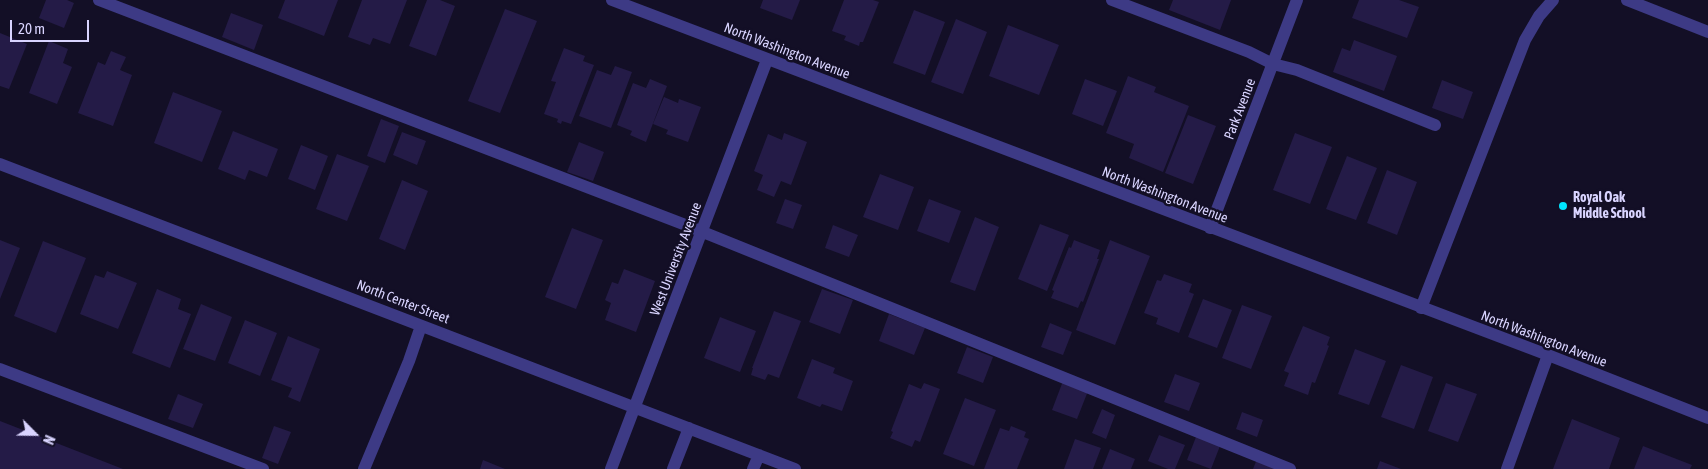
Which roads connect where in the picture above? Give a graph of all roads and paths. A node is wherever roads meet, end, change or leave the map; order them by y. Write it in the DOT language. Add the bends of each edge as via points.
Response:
graph roads {
  1 [pos="612,0"];
  2 [pos="1112,0"];
  3 [pos="1297,0"];
  4 [pos="1553,0"];
  5 [pos="1627,0"];
  6 [pos="102,1"];
  7 [pos="1708,32"];
  8 [pos="767,60"];
  9 [pos="1273,64"];
  10 [pos="1435,125"];
  11 [pos="0,164"];
  12 [pos="1210,228"];
  13 [pos="702,232"];
  14 [pos="1421,308"];
  15 [pos="421,326"];
  16 [pos="1548,355"];
  17 [pos="0,369"];
  18 [pos="635,407"];
  19 [pos="1708,418"];
  20 [pos="689,428"];
  21 [pos="758,455"];
  22 [pos="263,469"];
  23 [pos="364,469"];
  24 [pos="611,469"];
  25 [pos="673,469"];
  26 [pos="752,469"];
  27 [pos="795,469"];
  28 [pos="1290,469"];
  29 [pos="1507,469"];
  1 -- 8 [label="street, North Washington Avenue"];
  2 -- 9 [label="street" via="1250,52"];
  3 -- 9 [label="street, Park Avenue"];
  4 -- 14 [label="street" via="1538,16 1525,40"];
  5 -- 7 [label="street"];
  6 -- 13 [label="street"];
  8 -- 12 [label="street, North Washington Avenue"];
  8 -- 13 [label="street, West University Avenue"];
  9 -- 10 [label="street" via="1297,70"];
  9 -- 12 [label="street, Park Avenue"];
  11 -- 15 [label="street, North Center Street"];
  12 -- 14 [label="street, North Washington Avenue"];
  13 -- 18 [label="street, West University Avenue"];
  13 -- 28 [label="street"];
  14 -- 16 [label="street, North Washington Avenue"];
  15 -- 18 [label="street, North Center Street"];
  15 -- 23 [label="street"];
  16 -- 19 [label="street, North Washington Avenue"];
  16 -- 29 [label="street"];
  17 -- 22 [label="street"];
  18 -- 20 [label="street, North Center Street"];
  18 -- 24 [label="street, West University Avenue"];
  20 -- 21 [label="street, North Center Street"];
  20 -- 25 [label="street"];
  21 -- 26 [label="street"];
  21 -- 27 [label="street, North Center Street"];
}
